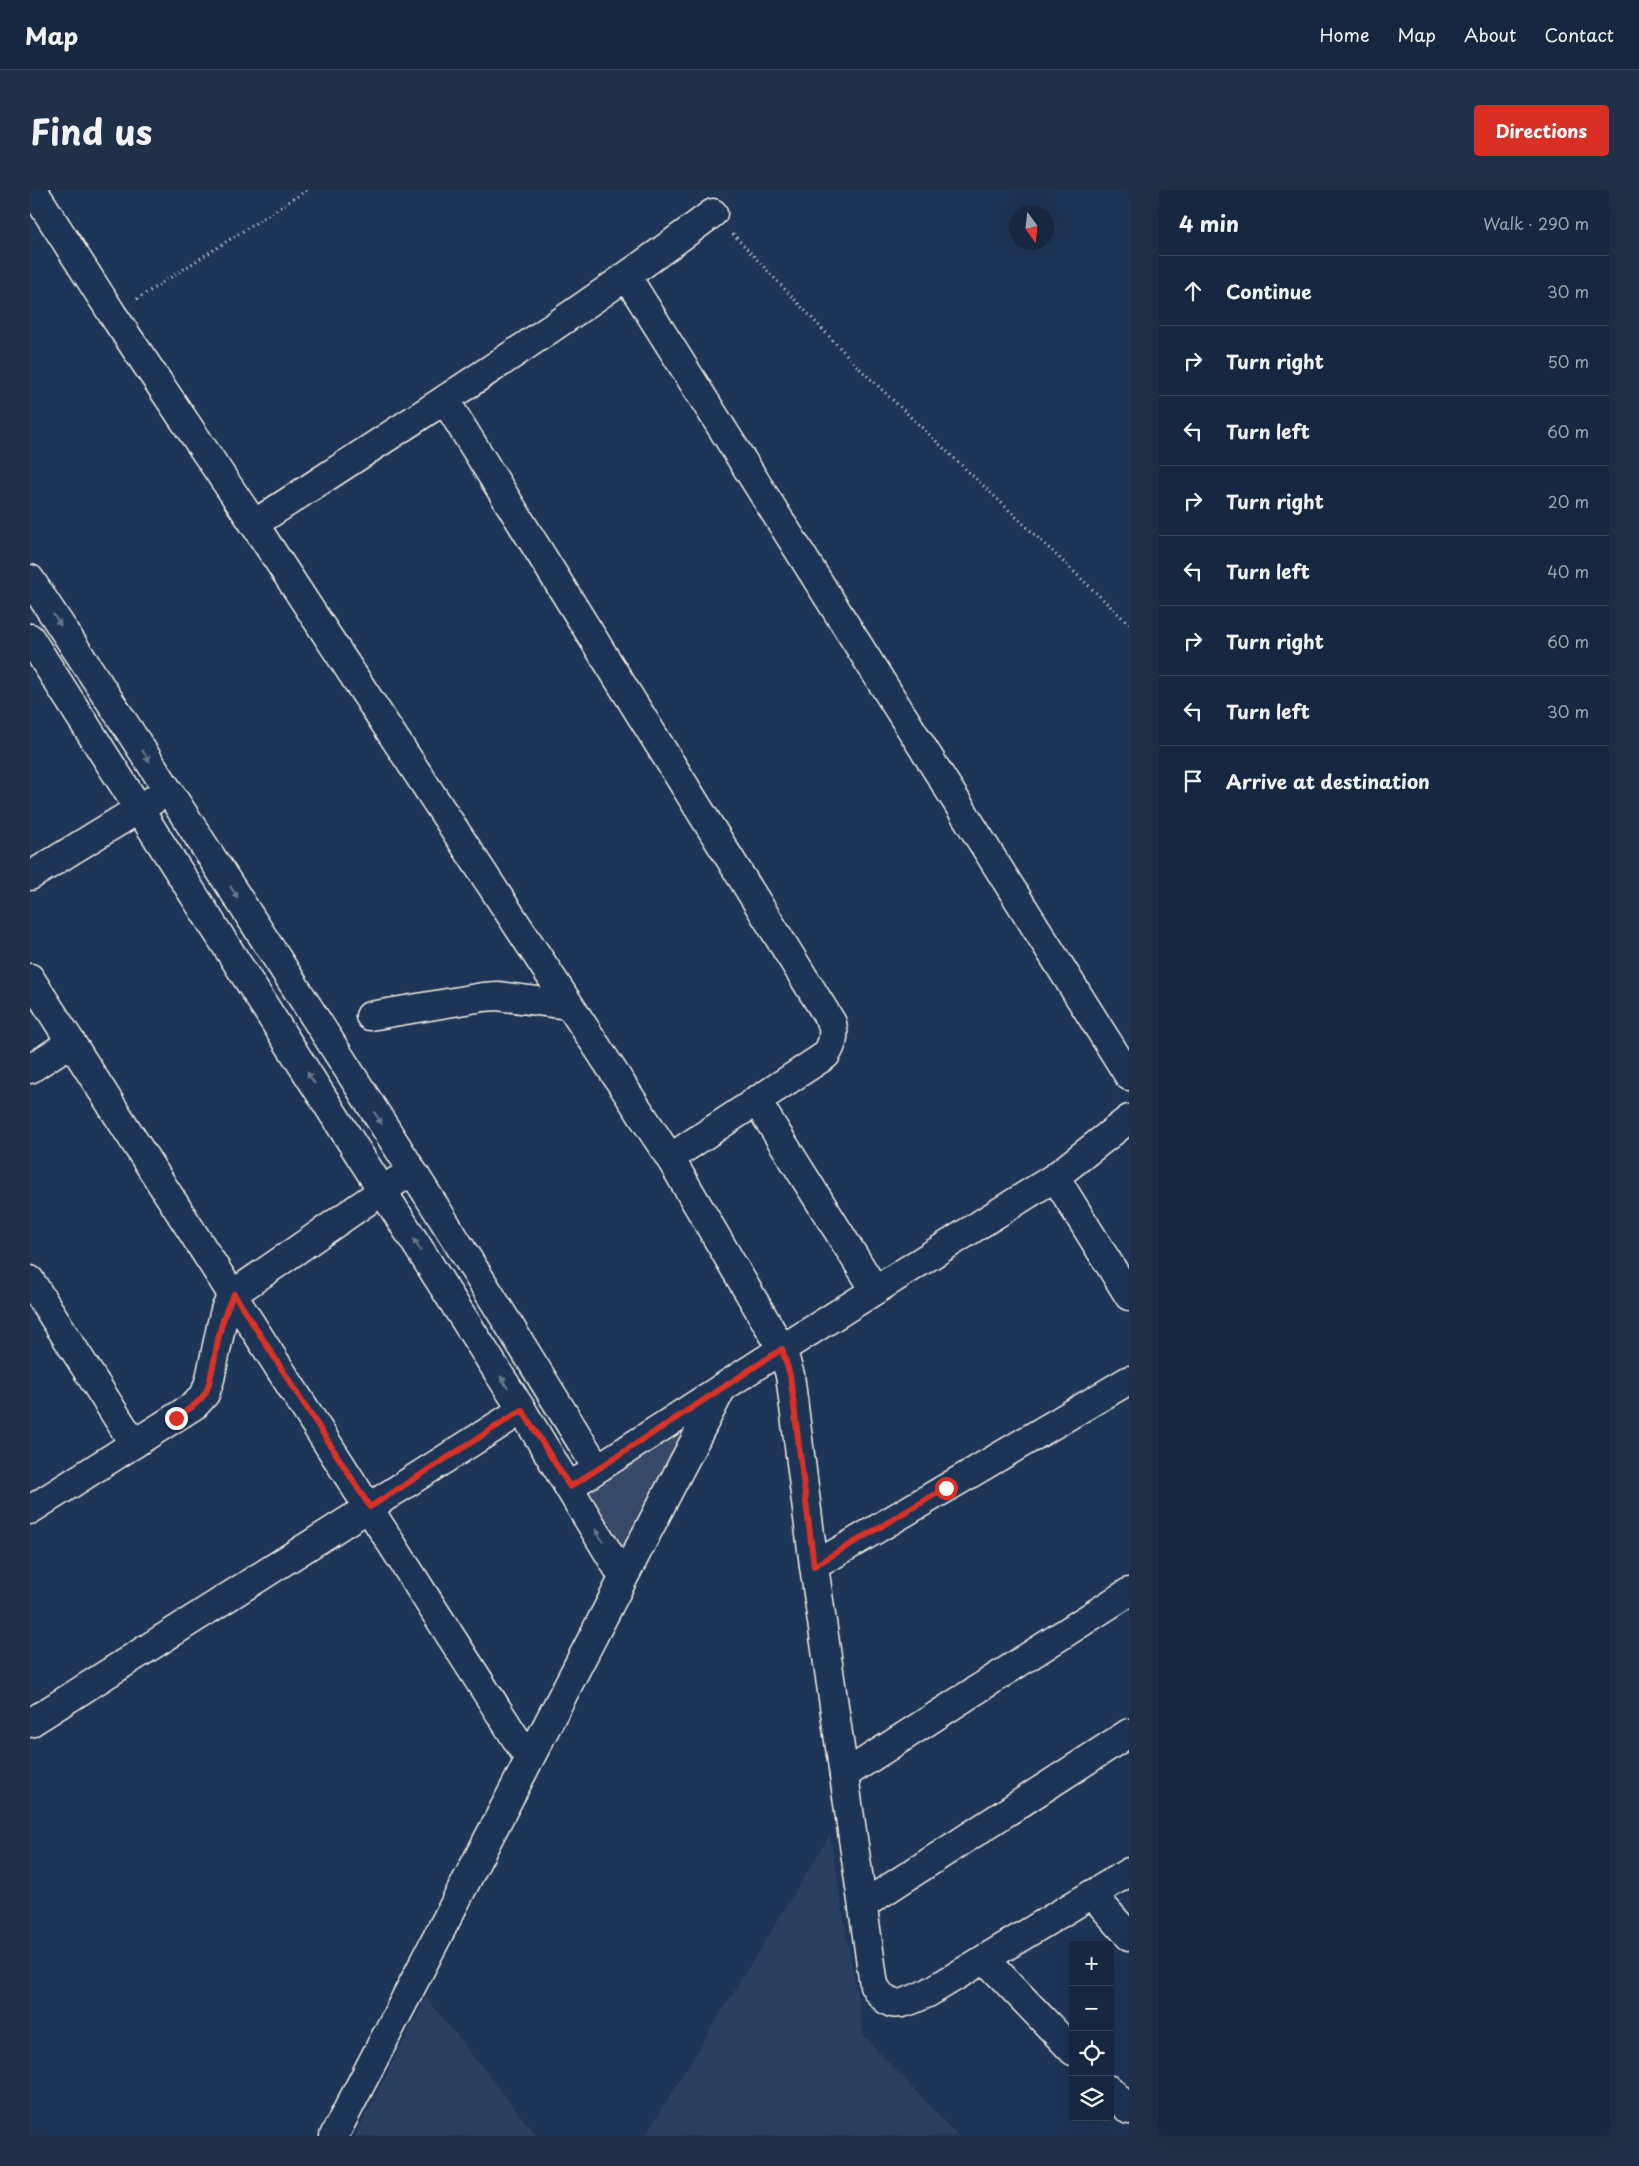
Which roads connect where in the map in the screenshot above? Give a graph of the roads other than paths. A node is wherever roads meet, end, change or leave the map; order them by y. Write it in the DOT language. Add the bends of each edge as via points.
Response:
graph roads {
  1 [pos="33,190"];
  2 [pos="713,213"];
  3 [pos="627,277"];
  4 [pos="445,400"];
  5 [pos="254,524"];
  6 [pos="30,579"];
  7 [pos="30,638"];
  8 [pos="168,790"];
  9 [pos="139,809"];
  10 [pos="30,876"];
  11 [pos="30,978"];
  12 [pos="569,1005"];
  13 [pos="370,1016"];
  14 [pos="71,1042"];
  15 [pos="30,1069"];
  16 [pos="1129,1076"];
  17 [pos="362,1093"];
  18 [pos="756,1100"];
  19 [pos="333,1113"];
  20 [pos="1129,1119"];
  21 [pos="670,1158"];
  22 [pos="412,1171"];
  23 [pos="1055,1177"];
  24 [pos="383,1191"];
  25 [pos="30,1280"];
  26 [pos="875,1290"];
  27 [pos="234,1294"];
  28 [pos="1129,1296"];
  29 [pos="782,1349"];
  30 [pos="1129,1380"];
  31 [pos="722,1388"];
  32 [pos="522,1410"];
  33 [pos="134,1444"];
  34 [pos="597,1468"];
  35 [pos="570,1487"];
  36 [pos="370,1507"];
  37 [pos="30,1510"];
  38 [pos="814,1566"];
  39 [pos="623,1578"];
  40 [pos="1129,1592"];
  41 [pos="30,1723"];
  42 [pos="1129,1733"];
  43 [pos="529,1759"];
  44 [pos="844,1775"];
  45 [pos="1129,1872"];
  46 [pos="1092,1894"];
  47 [pos="863,1905"];
  48 [pos="1129,1936"];
  49 [pos="985,1959"];
  50 [pos="1069,2047"];
  51 [pos="1114,2094"];
  52 [pos="1129,2110"];
  53 [pos="334,2136"];
  1 -- 5 [label="street"];
  2 -- 3 [label="street"];
  3 -- 4 [label="street"];
  3 -- 16 [label="street"];
  4 -- 5 [label="street"];
  4 -- 18 [label="street" via="832,1023 833,1043 826,1055"];
  5 -- 12 [label="street"];
  6 -- 8 [label="street, one-way"];
  7 -- 9 [label="street"];
  8 -- 9 [label="street"];
  8 -- 17 [label="street, one-way"];
  9 -- 10 [label="street"];
  19 -- 9 [label="street, one-way"];
  11 -- 14 [label="street"];
  12 -- 13 [label="street" via="498,996"];
  12 -- 21 [label="street"];
  14 -- 15 [label="street"];
  14 -- 27 [label="street"];
  17 -- 19 [label="street"];
  17 -- 22 [label="street, one-way"];
  18 -- 21 [label="street"];
  18 -- 26 [label="street"];
  19 -- 24 [label="street"];
  20 -- 23 [label="street"];
  21 -- 29 [label="street"];
  22 -- 24 [label="street"];
  22 -- 34 [label="street"];
  23 -- 26 [label="street"];
  23 -- 28 [label="street"];
  24 -- 27 [label="street"];
  32 -- 24 [label="street, one-way"];
  25 -- 33 [label="street"];
  26 -- 29 [label="street"];
  27 -- 33 [label="street" via="225,1310 205,1394 195,1405"];
  27 -- 36 [label="street"];
  29 -- 31 [label="street"];
  29 -- 38 [label="street" via="790,1375"];
  30 -- 38 [label="street"];
  31 -- 34 [label="street"];
  31 -- 39 [label="street"];
  32 -- 35 [label="street"];
  32 -- 36 [label="street"];
  33 -- 37 [label="street"];
  34 -- 35 [label="street"];
  39 -- 35 [label="street, one-way"];
  36 -- 41 [label="street"];
  36 -- 43 [label="street"];
  38 -- 44 [label="street"];
  39 -- 43 [label="street"];
  40 -- 44 [label="street"];
  42 -- 47 [label="street"];
  43 -- 53 [label="street"];
  44 -- 47 [label="street"];
  45 -- 46 [label="street"];
  46 -- 48 [label="street"];
  46 -- 49 [label="street"];
  47 -- 49 [label="street" via="874,1985 890,2004 901,2004 928,1993"];
  49 -- 50 [label="street"];
  51 -- 52 [label="street"];
}
